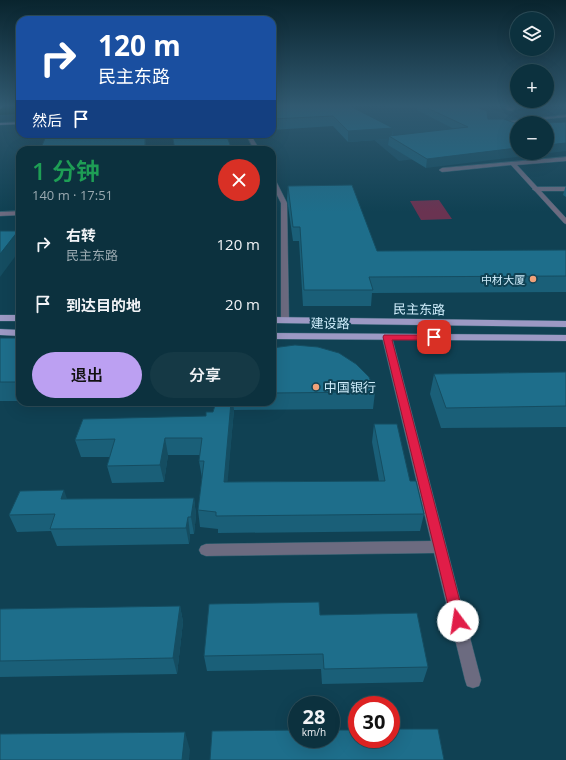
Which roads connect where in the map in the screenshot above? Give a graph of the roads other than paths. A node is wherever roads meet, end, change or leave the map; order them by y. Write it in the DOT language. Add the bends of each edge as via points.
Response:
graph roads {
  1 [pos="566,159"];
  2 [pos="513,164"];
  3 [pos="442,170"];
  4 [pos="276,187"];
  5 [pos="535,189"];
  6 [pos="566,189"];
  7 [pos="280,195"];
  8 [pos="276,196"];
  9 [pos="16,213"];
  10 [pos="0,214"];
  11 [pos="566,222"];
  12 [pos="0,318"];
  13 [pos="16,318"];
  14 [pos="276,320"];
  15 [pos="285,320"];
  16 [pos="566,324"];
  17 [pos="0,332"];
  18 [pos="16,332"];
  19 [pos="276,336"];
  20 [pos="387,337"];
  21 [pos="566,338"];
  22 [pos="440,547"];
  23 [pos="206,550"];
  24 [pos="474,680"];
  1 -- 2 [label="street"];
  2 -- 3 [label="street"];
  2 -- 5 [label="street"];
  4 -- 7 [label="street"];
  5 -- 6 [label="street"];
  5 -- 11 [label="street"];
  7 -- 8 [label="street"];
  7 -- 15 [label="street" via="284,202"];
  9 -- 10 [label="street"];
  12 -- 13 [label="main road"];
  14 -- 15 [label="main road, 民主东路"];
  15 -- 16 [label="main road, 民主东路"];
  17 -- 18 [label="main road"];
  19 -- 20 [label="main road, 建设路"];
  20 -- 21 [label="main road"];
  20 -- 22 [label="street"];
  22 -- 23 [label="street"];
  22 -- 24 [label="street"];
}
